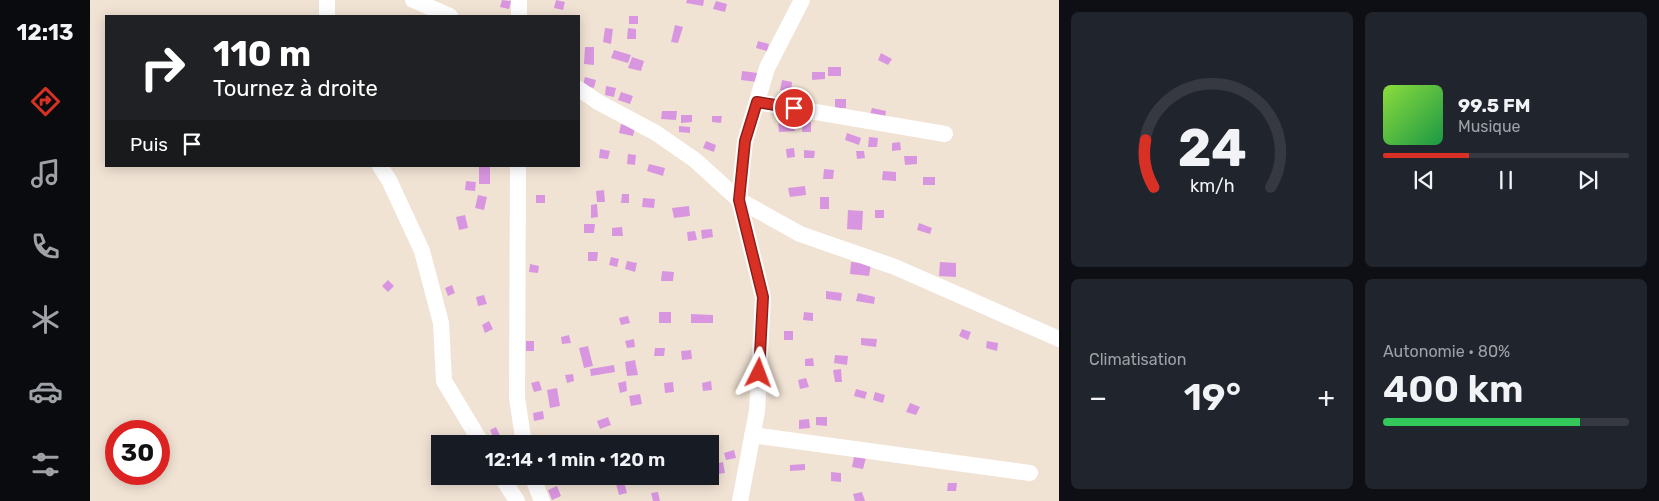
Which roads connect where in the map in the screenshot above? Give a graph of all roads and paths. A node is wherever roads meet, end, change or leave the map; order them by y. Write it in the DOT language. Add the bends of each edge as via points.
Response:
graph roads {
  1 [pos="327,0"];
  2 [pos="413,0"];
  3 [pos="519,0"];
  4 [pos="802,0"];
  5 [pos="327,15"];
  6 [pos="448,15"];
  7 [pos="519,15"];
  8 [pos="580,90"];
  9 [pos="757,102"];
  10 [pos="945,134"];
  11 [pos="381,167"];
  12 [pos="518,167"];
  13 [pos="739,200"];
  14 [pos="1059,339"];
  15 [pos="477,435"];
  16 [pos="523,435"];
  17 [pos="752,436"];
  18 [pos="1030,473"];
  19 [pos="507,485"];
  20 [pos="536,485"];
  21 [pos="517,501"];
  22 [pos="542,501"];
  23 [pos="740,501"];
  1 -- 5 [label="street"];
  2 -- 6 [label="street"];
  3 -- 7 [label="street"];
  4 -- 9 [label="street" via="767,68"];
  8 -- 13 [label="street" via="656,133 695,160"];
  9 -- 10 [label="street"];
  9 -- 13 [label="street" via="745,141"];
  11 -- 15 [label="street" via="422,251 441,324 444,381"];
  12 -- 16 [label="street" via="517,398"];
  13 -- 14 [label="street" via="800,234 895,267"];
  13 -- 17 [label="street" via="763,297 757,411"];
  17 -- 18 [label="street"];
  17 -- 23 [label="street"];
  19 -- 21 [label="street"];
  20 -- 22 [label="street"];
}
